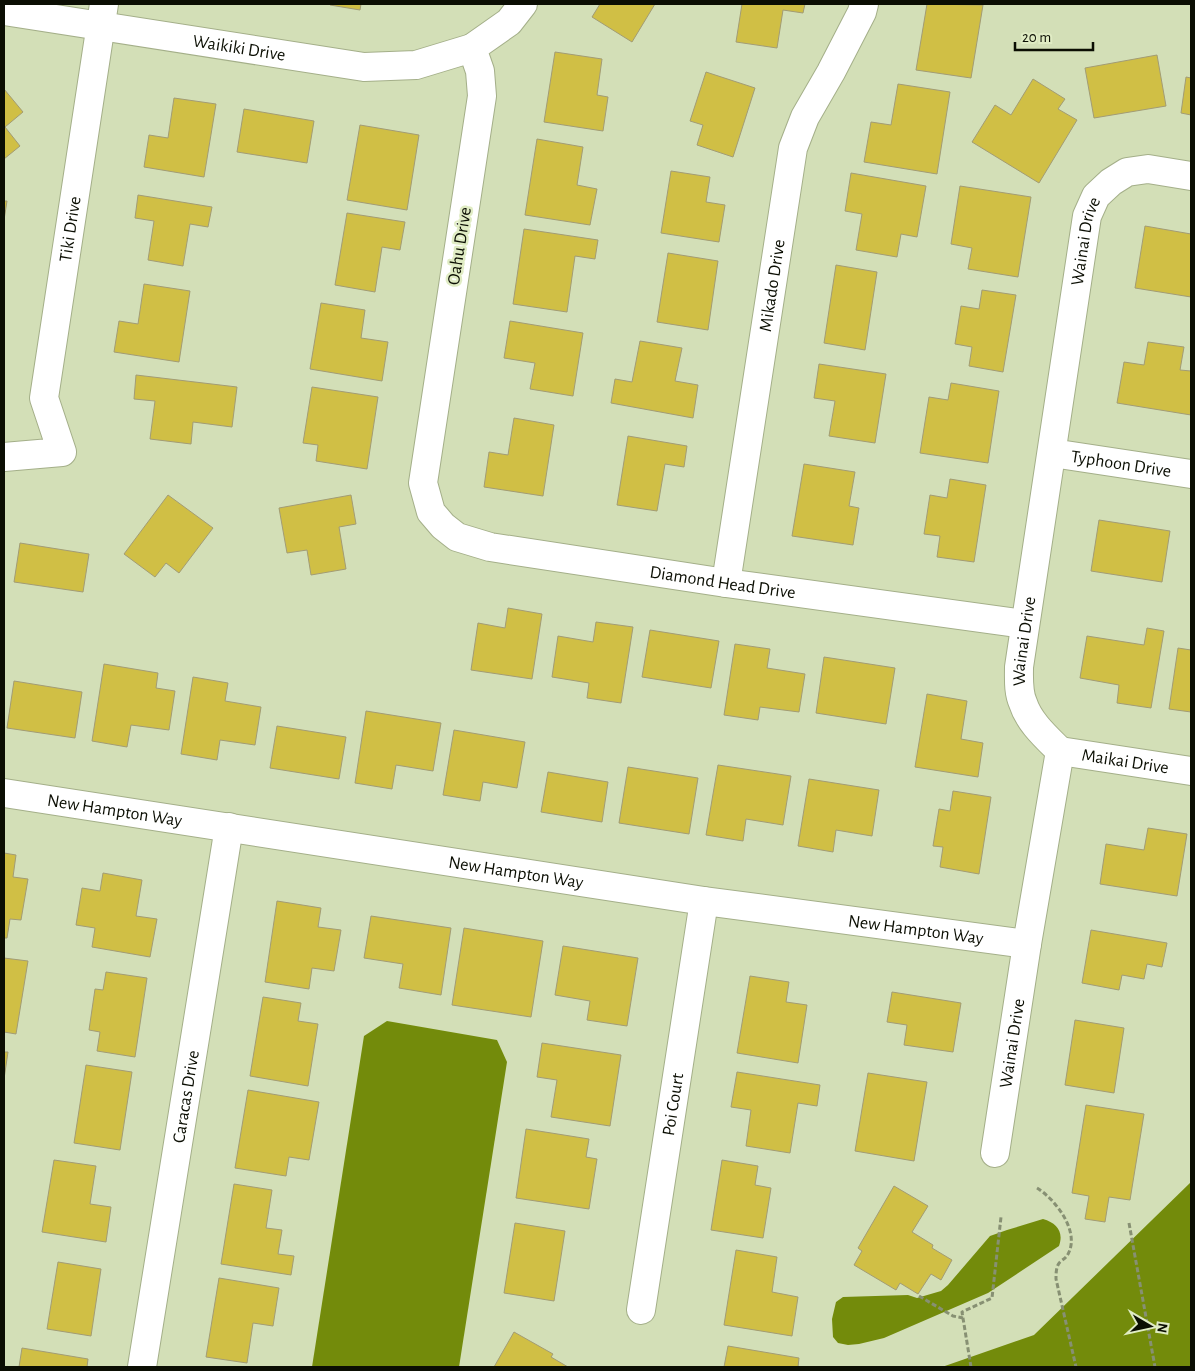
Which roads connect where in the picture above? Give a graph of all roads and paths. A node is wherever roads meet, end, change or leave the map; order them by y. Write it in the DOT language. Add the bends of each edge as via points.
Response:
graph roads {
  1 [pos="523,4"];
  2 [pos="864,4"];
  3 [pos="4,11"];
  4 [pos="103,15"];
  5 [pos="472,48"];
  6 [pos="1191,176"];
  7 [pos="1052,453"];
  8 [pos="4,457"];
  9 [pos="1191,474"];
  10 [pos="431,512"];
  11 [pos="726,583"];
  12 [pos="1025,624"];
  13 [pos="1060,751"];
  14 [pos="1191,771"];
  15 [pos="4,793"];
  16 [pos="229,827"];
  17 [pos="704,901"];
  18 [pos="1027,944"];
  19 [pos="995,1153"];
  20 [pos="1037,1188"];
  21 [pos="1001,1217"];
  22 [pos="1129,1222"];
  23 [pos="919,1296"];
  24 [pos="641,1310"];
  25 [pos="963,1318"];
  26 [pos="142,1367"];
  27 [pos="971,1367"];
  28 [pos="1076,1367"];
  29 [pos="1155,1367"];
  1 -- 5 [label="street" via="509,22"];
  2 -- 11 [label="street, Mikado Drive" via="831,72 804,117 793,148"];
  3 -- 4 [label="street, Waikiki Drive"];
  4 -- 5 [label="street, Waikiki Drive" via="364,67 416,65"];
  4 -- 8 [label="street, Tiki Drive" via="44,398 62,452"];
  5 -- 10 [label="street, Oahu Drive" via="480,71 482,96 423,482"];
  6 -- 7 [label="street, Wainai Drive" via="1148,169 1127,172 1096,196 1087,216"];
  7 -- 9 [label="street, Typhoon Drive"];
  7 -- 12 [label="street, Wainai Drive"];
  10 -- 11 [label="street, Diamond Head Drive" via="456,537 490,547"];
  11 -- 12 [label="street, Diamond Head Drive"];
  12 -- 13 [label="street, Wainai Drive" via="1019,667 1022,703 1031,719"];
  13 -- 14 [label="street, Maikai Drive"];
  13 -- 18 [label="street, Wainai Drive"];
  15 -- 16 [label="street, New Hampton Way"];
  16 -- 17 [label="street, New Hampton Way"];
  16 -- 26 [label="street, Caracas Drive"];
  17 -- 18 [label="street, New Hampton Way"];
  17 -- 24 [label="street, Poi Court"];
  18 -- 19 [label="street, Wainai Drive"];
  20 -- 28 [label="path" via="1064,1215 1071,1240 1066,1258 1059,1262 1056,1279"];
  21 -- 25 [label="path" via="992,1298 962,1312"];
  22 -- 29 [label="path"];
  23 -- 25 [label="path" via="953,1316"];
  25 -- 27 [label="path"];
}
